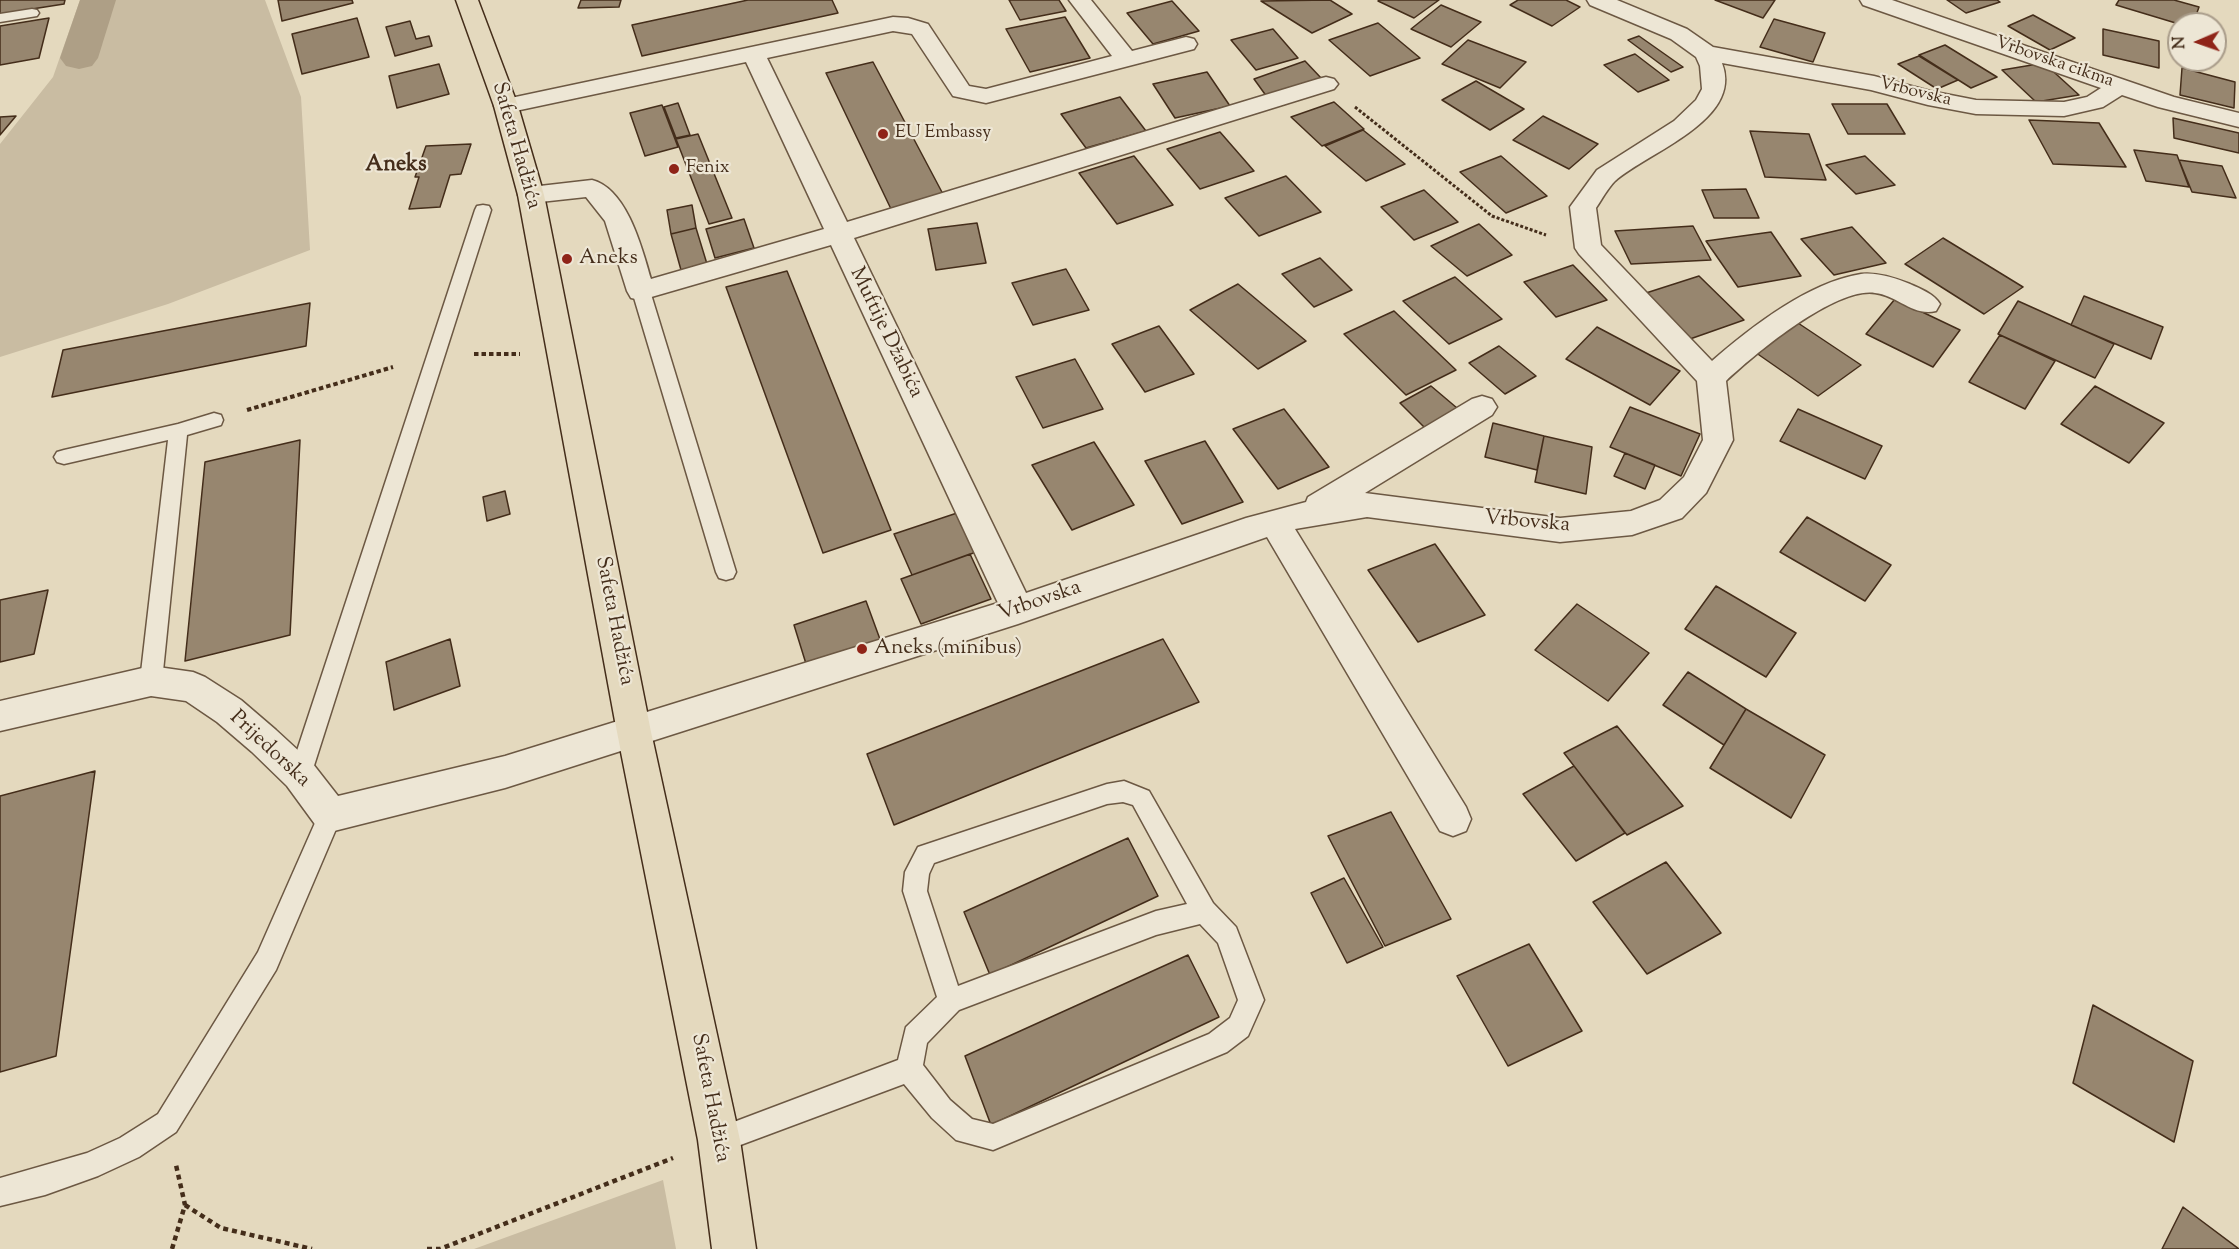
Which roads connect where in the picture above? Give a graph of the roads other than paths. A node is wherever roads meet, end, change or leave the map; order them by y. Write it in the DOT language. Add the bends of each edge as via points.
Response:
graph roads {
  1 [pos="466,0"];
  2 [pos="1080,0"];
  3 [pos="1598,0"];
  4 [pos="1871,0"];
  5 [pos="32,14"];
  6 [pos="0,18"];
  7 [pos="1186,44"];
  8 [pos="1706,52"];
  9 [pos="754,55"];
  10 [pos="1127,60"];
  11 [pos="1326,84"];
  12 [pos="2120,86"];
  13 [pos="506,106"];
  14 [pos="2239,120"];
  15 [pos="531,195"];
  16 [pos="483,210"];
  17 [pos="838,234"];
  18 [pos="641,291"];
  19 [pos="1926,304"];
  20 [pos="1711,378"];
  21 [pos="1482,406"];
  22 [pos="214,420"];
  23 [pos="178,431"];
  24 [pos="64,457"];
  25 [pos="1307,514"];
  26 [pos="1274,522"];
  27 [pos="726,572"];
  28 [pos="1018,610"];
  29 [pos="151,681"];
  30 [pos="0,716"];
  31 [pos="634,732"];
  32 [pos="300,776"];
  33 [pos="330,815"];
  34 [pos="1453,819"];
  35 [pos="1204,910"];
  36 [pos="951,1001"];
  37 [pos="909,1069"];
  38 [pos="719,1140"];
  39 [pos="0,1192"];
  40 [pos="734,1249"];
  1 -- 13 [label="main road, Safeta Hadžića"];
  2 -- 10 [label="street"];
  3 -- 8 [label="street, Vrbovska" via="1679,34"];
  4 -- 12 [label="street, Vrbovska cikma"];
  5 -- 6 [label="lane"];
  7 -- 10 [label="street"];
  8 -- 12 [label="street, Vrbovska" via="1874,83 1976,107 2064,109 2096,102"];
  8 -- 20 [label="street" via="1714,89 1705,104 1683,126 1606,177 1583,207 1588,248"];
  9 -- 10 [label="street" via="893,24 908,25 920,29 961,91 986,96"];
  9 -- 13 [label="street"];
  9 -- 17 [label="street, Muftije Džabića"];
  11 -- 17 [label="street"];
  12 -- 14 [label="street, Vrbovska cikma"];
  13 -- 15 [label="main road, Safeta Hadžića"];
  15 -- 18 [label="street" via="592,188 601,194 612,209"];
  15 -- 31 [label="main road, Safeta Hadžića"];
  16 -- 32 [label="lane"];
  17 -- 18 [label="street"];
  17 -- 28 [label="street, Muftije Džabića"];
  18 -- 27 [label="lane"];
  19 -- 20 [label="street" via="1887,284 1842,287 1773,328"];
  20 -- 25 [label="street, Vrbovska" via="1718,440 1695,485 1671,509 1632,523 1560,530 1367,505"];
  21 -- 25 [label="street, Vrbovska"];
  22 -- 23 [label="lane"];
  23 -- 24 [label="lane"];
  23 -- 29 [label="lane"];
  25 -- 26 [label="street, Vrbovska"];
  26 -- 28 [label="street, Vrbovska"];
  26 -- 34 [label="street"];
  28 -- 31 [label="street, Vrbovska"];
  29 -- 30 [label="street, Prijedorska"];
  29 -- 32 [label="street, Prijedorska" via="193,687 237,719"];
  31 -- 33 [label="street" via="505,771"];
  31 -- 38 [label="main road, Safeta Hadžića"];
  32 -- 33 [label="street, Prijedorska"];
  33 -- 39 [label="lane" via="267,961 167,1123 109,1160"];
  35 -- 36 [label="lane" via="1156,923"];
  35 -- 36 [label="lane" via="1140,798 1124,791 926,855 917,872 915,891"];
  35 -- 37 [label="lane" via="1227,934 1251,1000 1239,1027 1218,1043 993,1137 965,1131 941,1109"];
  36 -- 37 [label="lane" via="915,1036"];
  37 -- 38 [label="lane"];
  38 -- 40 [label="main road, Safeta Hadžića"];
}
